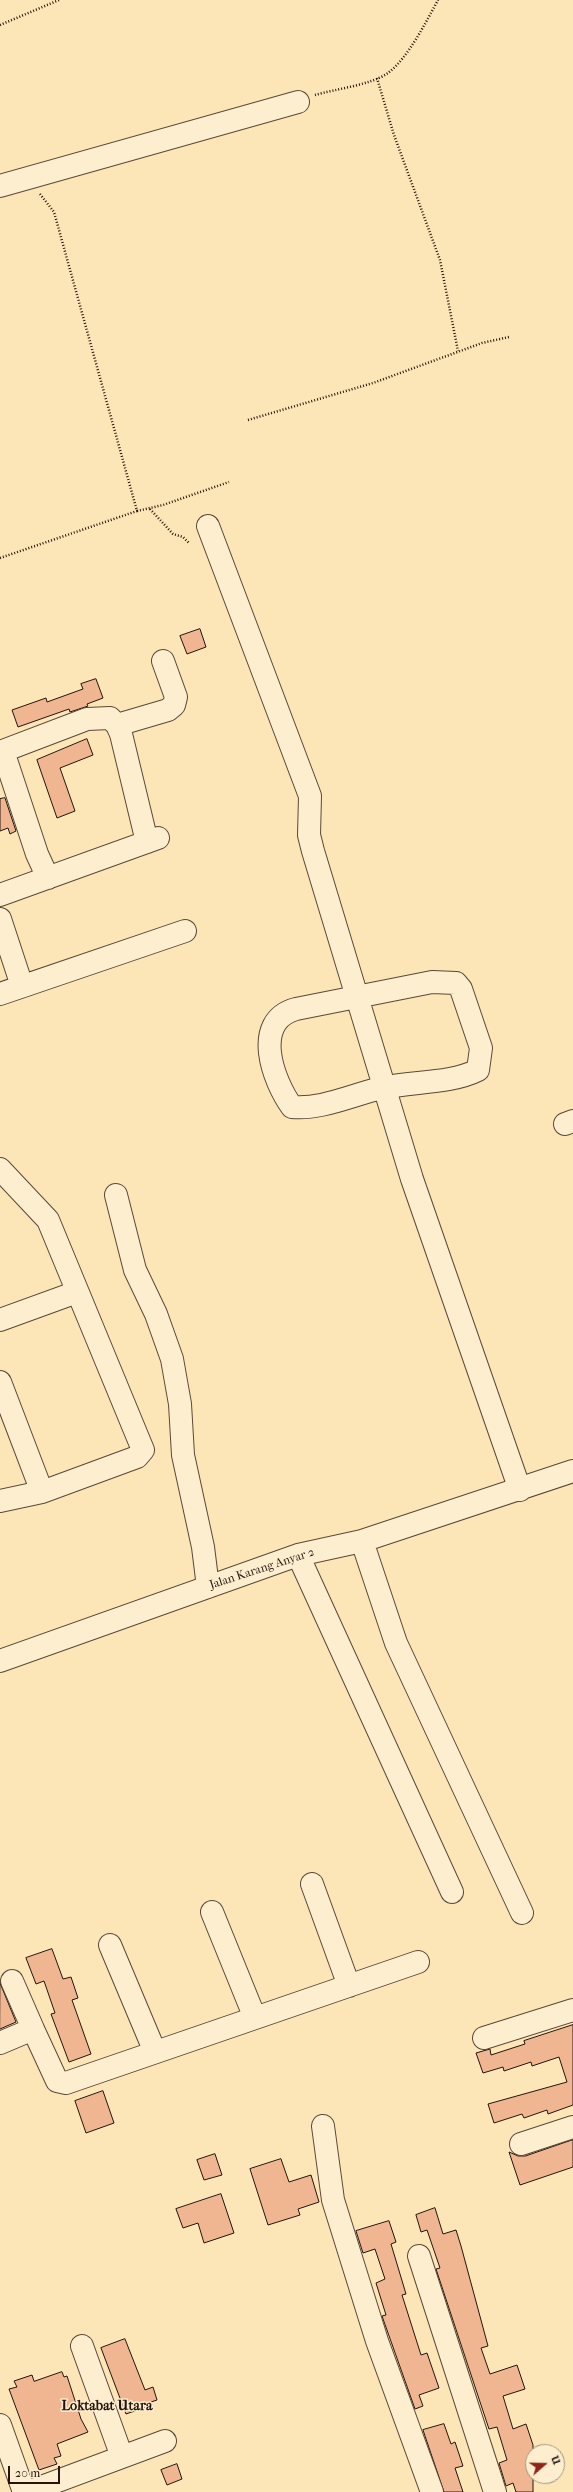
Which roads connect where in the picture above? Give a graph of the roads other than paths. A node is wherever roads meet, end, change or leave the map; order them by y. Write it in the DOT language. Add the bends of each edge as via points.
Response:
graph roads {
  1 [pos="298,102"];
  2 [pos="0,186"];
  3 [pos="208,526"];
  4 [pos="163,661"];
  5 [pos="117,725"];
  6 [pos="1,751"];
  7 [pos="48,878"];
  8 [pos="0,895"];
  9 [pos="0,919"];
  10 [pos="185,930"];
  11 [pos="22,986"];
  12 [pos="0,994"];
  13 [pos="356,997"];
  14 [pos="383,1088"];
  15 [pos="0,1169"];
  16 [pos="116,1195"];
  17 [pos="77,1292"];
  18 [pos="0,1320"];
  19 [pos="0,1382"];
  20 [pos="573,1471"];
  21 [pos="520,1490"];
  22 [pos="42,1492"];
  23 [pos="0,1501"];
  24 [pos="362,1541"];
  25 [pos="298,1555"];
  26 [pos="208,1587"];
  27 [pos="0,1660"];
  28 [pos="312,1884"];
  29 [pos="452,1892"];
  30 [pos="212,1912"];
  31 [pos="522,1912"];
  32 [pos="110,1945"];
  33 [pos="418,1962"];
  34 [pos="12,1981"];
  35 [pos="349,1986"];
  36 [pos="573,2010"];
  37 [pos="255,2018"];
  38 [pos="33,2029"];
  39 [pos="484,2038"];
  40 [pos="0,2042"];
  41 [pos="155,2052"];
  42 [pos="323,2126"];
  43 [pos="573,2127"];
  44 [pos="521,2144"];
  45 [pos="419,2256"];
  46 [pos="82,2346"];
  47 [pos="0,2425"];
  48 [pos="166,2441"];
  49 [pos="122,2457"];
  50 [pos="24,2492"];
  51 [pos="28,2492"];
  52 [pos="432,2492"];
  53 [pos="495,2492"];
  1 -- 2 [label="street"];
  3 -- 13 [label="street" via="310,796 309,835"];
  4 -- 5 [label="street" via="176,697 174,705 168,710"];
  5 -- 6 [label="street" via="110,718 87,719"];
  5 -- 7 [label="street" via="152,840"];
  6 -- 7 [label="street"];
  7 -- 8 [label="street"];
  9 -- 11 [label="street"];
  10 -- 11 [label="street"];
  11 -- 12 [label="street"];
  13 -- 14 [label="street"];
  13 -- 14 [label="street" via="290,1011 277,1020 270,1036 276,1078 292,1107 298,1108"];
  13 -- 14 [label="street" via="432,982 456,984 461,989 480,1048 478,1070 470,1074"];
  14 -- 21 [label="street"];
  15 -- 17 [label="street" via="48,1220"];
  16 -- 26 [label="street" via="135,1270 156,1314 172,1358 180,1404 183,1455 203,1547"];
  17 -- 18 [label="street"];
  17 -- 22 [label="street" via="143,1450 137,1457"];
  19 -- 22 [label="street"];
  20 -- 21 [label="street, Jalan Karang Anyar 2"];
  21 -- 24 [label="street, Jalan Karang Anyar 2"];
  22 -- 23 [label="street"];
  24 -- 25 [label="street, Jalan Karang Anyar 2"];
  24 -- 31 [label="street" via="396,1643"];
  25 -- 26 [label="street, Jalan Karang Anyar 2"];
  25 -- 29 [label="street"];
  26 -- 27 [label="street, Jalan Karang Anyar 2"];
  28 -- 35 [label="street"];
  30 -- 37 [label="street"];
  32 -- 41 [label="street"];
  33 -- 35 [label="street"];
  34 -- 38 [label="street"];
  35 -- 37 [label="street"];
  36 -- 39 [label="street"];
  37 -- 41 [label="street"];
  38 -- 40 [label="street"];
  38 -- 41 [label="street" via="60,2084"];
  42 -- 52 [label="street" via="333,2200 377,2341"];
  43 -- 44 [label="street"];
  45 -- 53 [label="street"];
  46 -- 49 [label="street"];
  47 -- 50 [label="street"];
  48 -- 49 [label="street"];
  49 -- 51 [label="street"];
}
